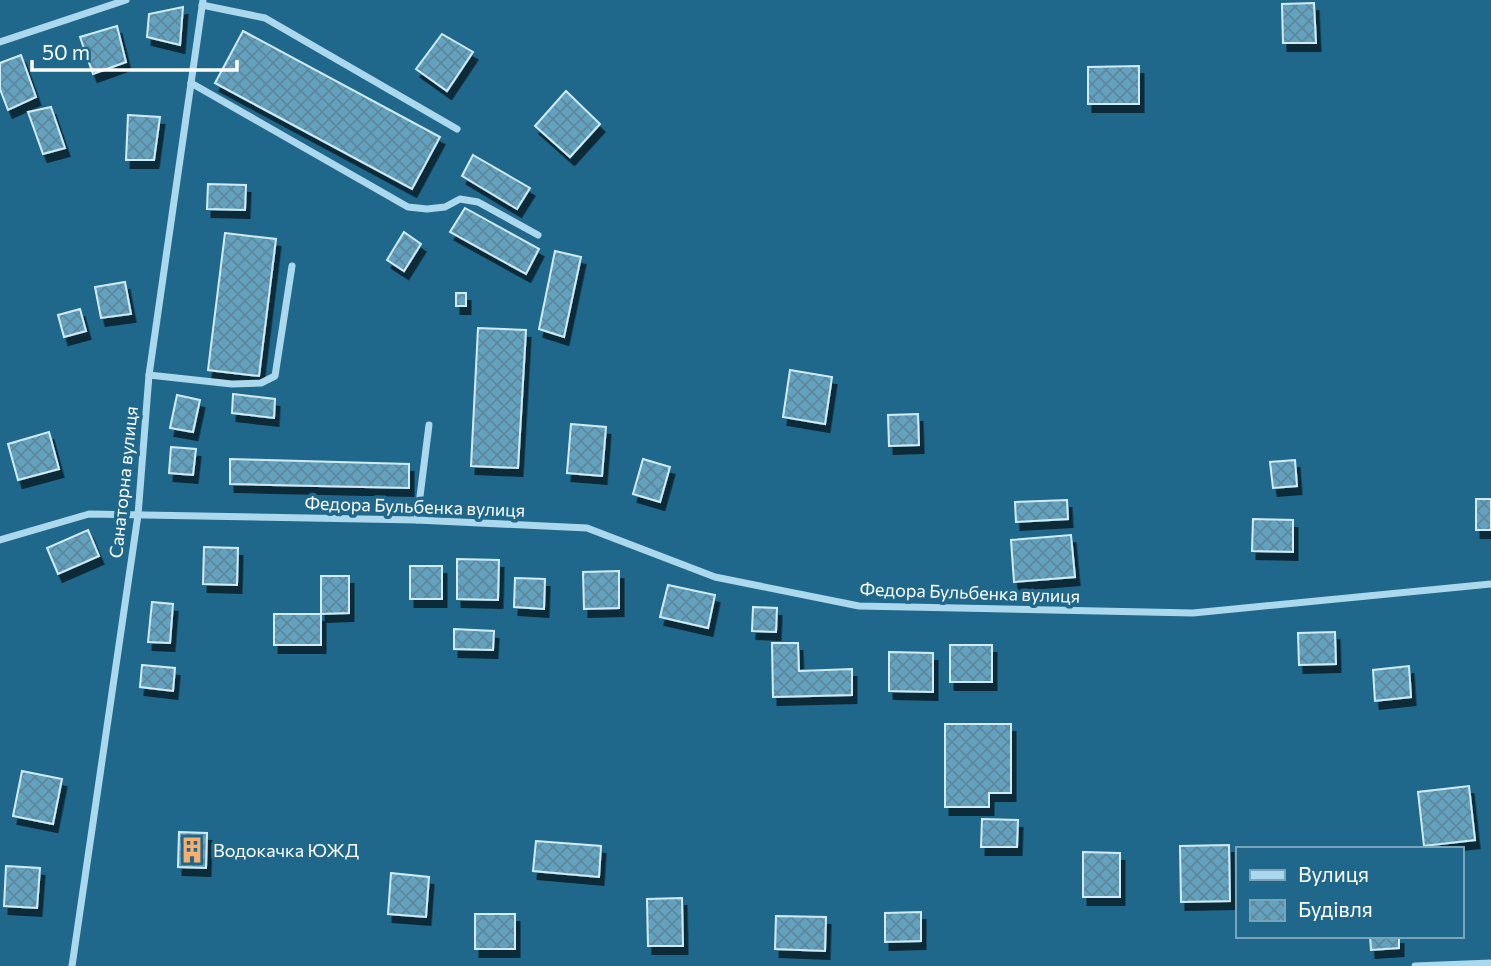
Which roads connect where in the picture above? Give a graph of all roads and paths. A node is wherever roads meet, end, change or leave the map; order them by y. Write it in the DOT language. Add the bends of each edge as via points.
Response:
graph roads {
  1 [pos="126,0"];
  2 [pos="202,2"];
  3 [pos="0,42"];
  4 [pos="191,83"];
  5 [pos="457,129"];
  6 [pos="538,235"];
  7 [pos="292,266"];
  8 [pos="149,375"];
  9 [pos="429,425"];
  10 [pos="138,515"];
  11 [pos="417,520"];
  12 [pos="0,540"];
  13 [pos="1491,584"];
  14 [pos="1491,963"];
  15 [pos="72,966"];
  16 [pos="1415,966"];
  1 -- 3 [label="street"];
  2 -- 4 [label="street, Санаторна вулиця"];
  2 -- 5 [label="street" via="265,18"];
  4 -- 6 [label="street" via="408,207 445,207 460,199 478,202"];
  4 -- 8 [label="street, Санаторна вулиця"];
  7 -- 8 [label="street" via="275,376 261,383 232,384"];
  8 -- 10 [label="street, Санаторна вулиця"];
  9 -- 11 [label="street"];
  10 -- 11 [label="street, Федора Бульбенка вулиця"];
  10 -- 12 [label="street, Федора Бульбенка вулиця" via="89,514"];
  10 -- 15 [label="street, Санаторна вулиця"];
  11 -- 13 [label="street, Федора Бульбенка вулиця" via="587,528 715,576 859,606 1193,613"];
  14 -- 16 [label="street"];
}
